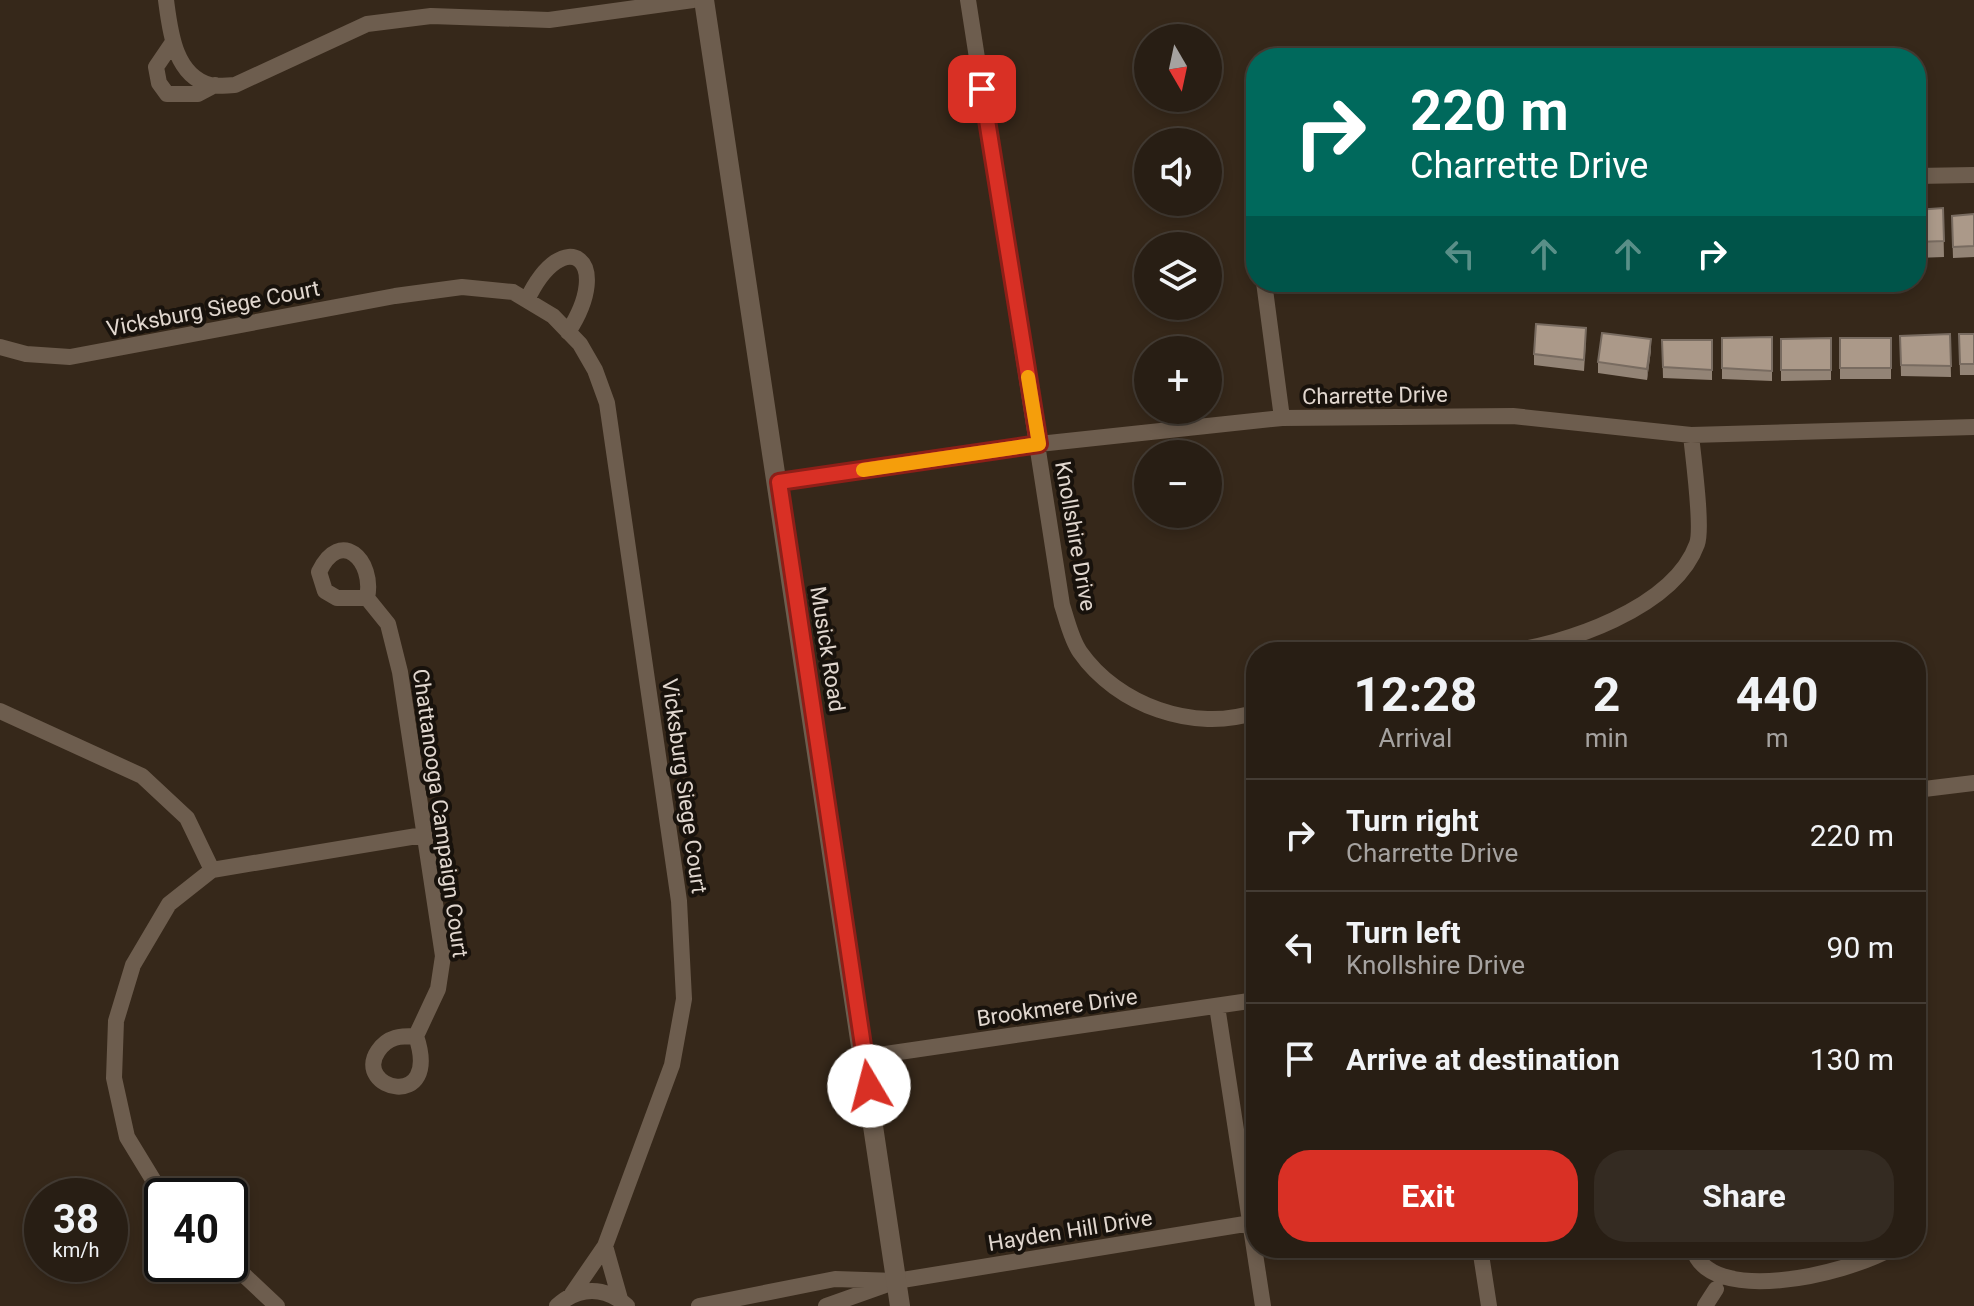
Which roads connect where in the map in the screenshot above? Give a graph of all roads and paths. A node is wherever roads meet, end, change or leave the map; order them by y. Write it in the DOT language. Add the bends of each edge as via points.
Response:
graph roads {
  1 [pos="166,0"];
  2 [pos="693,0"];
  3 [pos="704,0"];
  4 [pos="968,0"];
  5 [pos="173,42"];
  6 [pos="215,85"];
  7 [pos="1974,175"];
  8 [pos="1926,176"];
  9 [pos="1265,292"];
  10 [pos="527,300"];
  11 [pos="568,332"];
  12 [pos="0,347"];
  13 [pos="1282,418"];
  14 [pos="1974,427"];
  15 [pos="1691,435"];
  16 [pos="1039,444"];
  17 [pos="779,482"];
  18 [pos="367,598"];
  19 [pos="1548,642"];
  20 [pos="0,711"];
  21 [pos="1246,714"];
  22 [pos="1974,783"];
  23 [pos="1926,789"];
  24 [pos="423,835"];
  25 [pos="212,870"];
  26 [pos="1246,1002"];
  27 [pos="1217,1006"];
  28 [pos="416,1036"];
  29 [pos="865,1057"];
  30 [pos="152,1178"];
  31 [pos="1246,1191"];
  32 [pos="1246,1224"];
  33 [pos="605,1246"];
  34 [pos="1256,1258"];
  35 [pos="1482,1258"];
  36 [pos="1697,1258"];
  37 [pos="1870,1258"];
  38 [pos="248,1279"];
  39 [pos="896,1281"];
  40 [pos="1716,1289"];
  41 [pos="572,1294"];
  42 [pos="1739,1298"];
  43 [pos="1769,1298"];
  44 [pos="625,1304"];
  45 [pos="277,1306"];
  46 [pos="557,1306"];
  47 [pos="699,1306"];
  48 [pos="826,1306"];
  49 [pos="900,1306"];
  50 [pos="1263,1306"];
  51 [pos="1489,1306"];
  52 [pos="1705,1306"];
  1 -- 5 [label="street"];
  2 -- 6 [label="street" via="549,20 431,16 367,24 235,85"];
  3 -- 17 [label="street, Musick Road"];
  4 -- 16 [label="street, Knollshire Drive"];
  5 -- 6 [label="street" via="186,69"];
  5 -- 6 [label="street" via="156,67 167,94 198,94"];
  7 -- 8 [label="street"];
  9 -- 13 [label="street"];
  10 -- 11 [label="street, Vicksburg Siege Court"];
  10 -- 11 [label="street" via="540,273 556,259 571,257 584,264 590,277 588,294"];
  10 -- 12 [label="street, Vicksburg Siege Court" via="513,292 462,287 70,357"];
  11 -- 33 [label="street, Vicksburg Siege Court" via="595,370 607,403 679,901 684,999 672,1065"];
  13 -- 15 [label="street, Charrette Drive" via="1513,416"];
  13 -- 16 [label="street, Charrette Drive"];
  14 -- 15 [label="street, Charrette Drive"];
  15 -- 19 [label="street" via="1699,542 1683,570 1649,601"];
  16 -- 17 [label="street, Charrette Drive"];
  16 -- 21 [label="street, Knollshire Drive" via="1062,605 1079,650 1112,687 1176,716 1214,719"];
  17 -- 29 [label="street, Musick Road"];
  18 -- 24 [label="street, Chattanooga Campaign Court" via="388,624 400,672"];
  20 -- 25 [label="street" via="142,776 187,818"];
  22 -- 23 [label="street"];
  24 -- 25 [label="street"];
  24 -- 28 [label="street, Chattanooga Campaign Court" via="443,956 438,989"];
  25 -- 30 [label="street" via="169,904 133,965 116,1021 114,1078 127,1137"];
  26 -- 27 [label="street, Brookmere Drive"];
  27 -- 29 [label="street, Brookmere Drive"];
  27 -- 31 [label="street"];
  29 -- 39 [label="street, Musick Road"];
  32 -- 39 [label="street, Hayden Hill Drive"];
  33 -- 41 [label="street, Vicksburg Siege Court"];
  33 -- 44 [label="street"];
  34 -- 50 [label="street"];
  35 -- 51 [label="street"];
  36 -- 40 [label="street"];
  37 -- 43 [label="street" via="1790,1294"];
  38 -- 45 [label="street"];
  39 -- 47 [label="street" via="835,1279"];
  39 -- 48 [label="street"];
  39 -- 49 [label="street, Musick Road"];
  40 -- 42 [label="street"];
  40 -- 52 [label="street"];
  41 -- 44 [label="street" via="592,1290"];
  41 -- 46 [label="street, Vicksburg Siege Court"];
}
